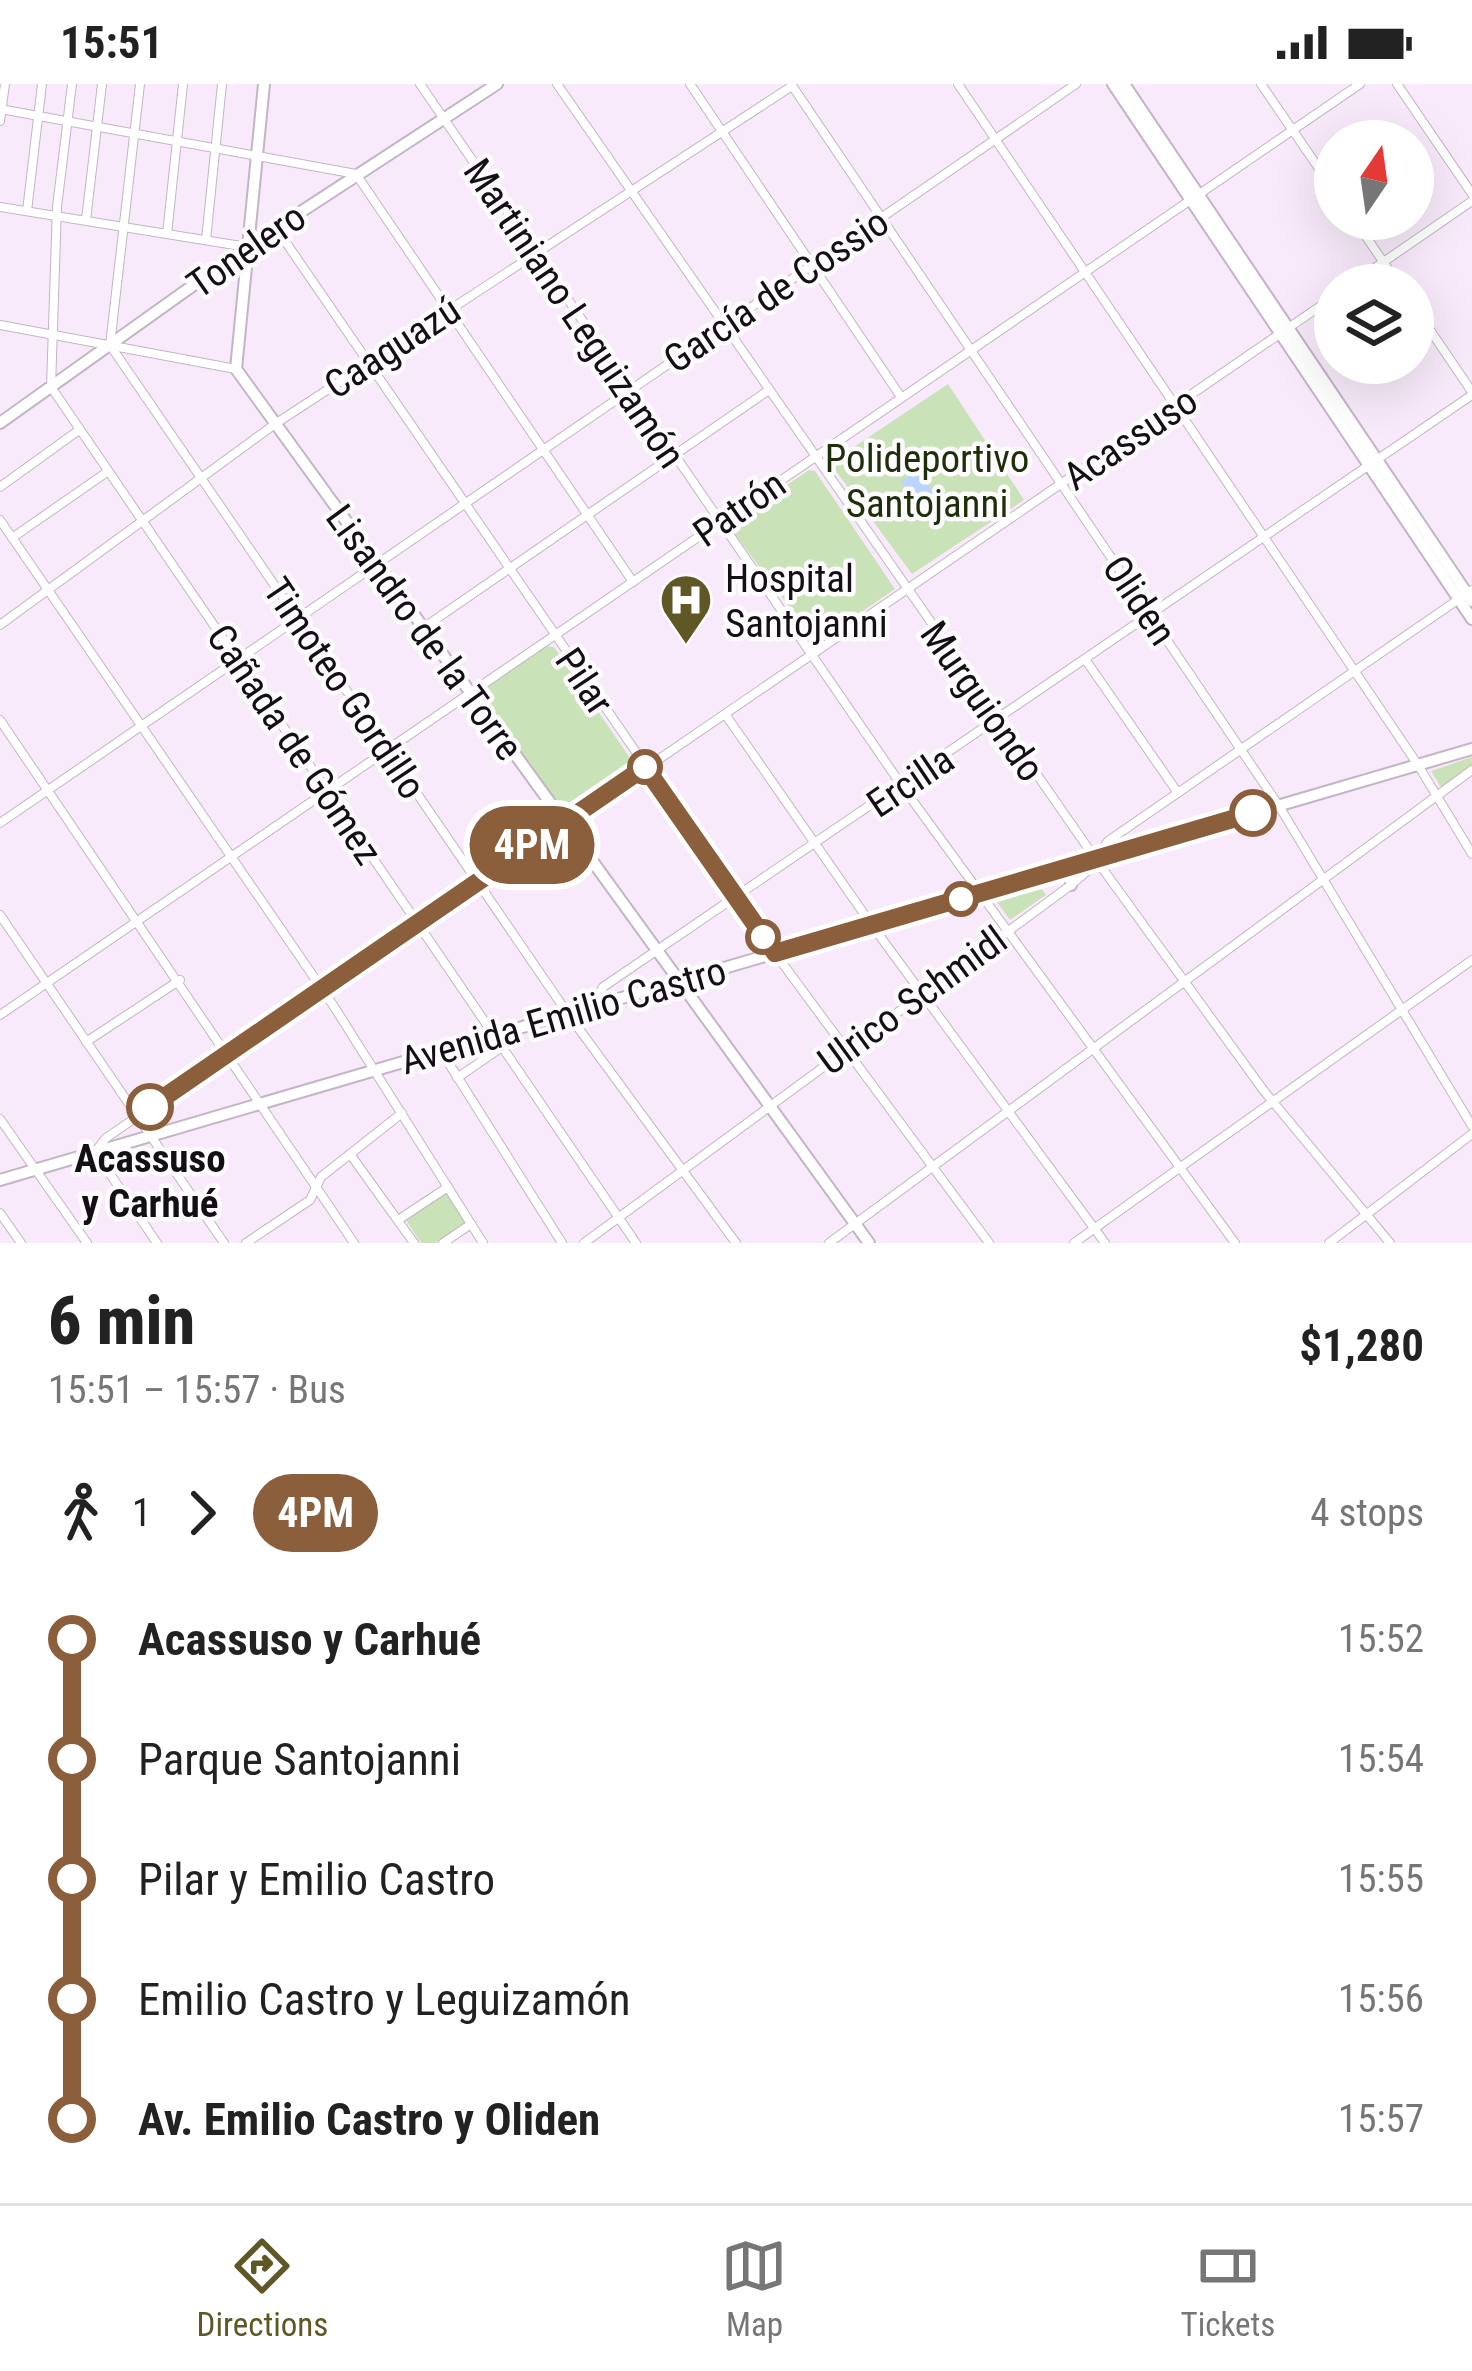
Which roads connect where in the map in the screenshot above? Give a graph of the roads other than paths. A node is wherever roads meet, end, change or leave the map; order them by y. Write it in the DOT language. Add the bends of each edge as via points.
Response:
graph roads {
  1 [pos="5,84"];
  2 [pos="42,84"];
  3 [pos="72,84"];
  4 [pos="102,84"];
  5 [pos="140,84"];
  6 [pos="183,84"];
  7 [pos="222,84"];
  8 [pos="264,84"];
  9 [pos="420,84"];
  10 [pos="497,84"];
  11 [pos="557,84"];
  12 [pos="690,84"];
  13 [pos="792,84"];
  14 [pos="958,84"];
  15 [pos="1076,84"];
  16 [pos="1113,84"];
  17 [pos="1124,84"];
  18 [pos="1261,84"];
  19 [pos="1360,84"];
  20 [pos="1397,84"];
  21 [pos="1,109"];
  22 [pos="38,116"];
  23 [pos="443,118"];
  24 [pos="68,121"];
  25 [pos="0,122"];
  26 [pos="97,126"];
  27 [pos="1292,130"];
  28 [pos="722,131"];
  29 [pos="134,132"];
  30 [pos="996,139"];
  31 [pos="177,140"];
  32 [pos="215,146"];
  33 [pos="257,154"];
  34 [pos="1314,162"];
  35 [pos="356,174"];
  36 [pos="630,191"];
  37 [pos="1194,197"];
  38 [pos="1472,197"];
  39 [pos="0,207"];
  40 [pos="27,211"];
  41 [pos="59,216"];
  42 [pos="881,218"];
  43 [pos="86,220"];
  44 [pos="123,226"];
  45 [pos="276,228"];
  46 [pos="167,233"];
  47 [pos="206,240"];
  48 [pos="1369,240"];
  49 [pos="247,247"];
  50 [pos="535,253"];
  51 [pos="1384,262"];
  52 [pos="1381,264"];
  53 [pos="812,266"];
  54 [pos="1086,272"];
  55 [pos="1314,310"];
  56 [pos="448,311"];
  57 [pos="0,325"];
  58 [pos="721,328"];
  59 [pos="1284,331"];
  60 [pos="53,335"];
  61 [pos="1434,337"];
  62 [pos="110,345"];
  63 [pos="970,350"];
  64 [pos="368,363"];
  65 [pos="236,369"];
  66 [pos="51,387"];
  67 [pos="627,392"];
  68 [pos="766,392"];
  69 [pos="1472,394"];
  70 [pos="901,397"];
  71 [pos="1176,405"];
  72 [pos="0,423"];
  73 [pos="274,424"];
  74 [pos="79,430"];
  75 [pos="542,451"];
  76 [pos="672,456"];
  77 [pos="812,458"];
  78 [pos="1374,463"];
  79 [pos="107,472"];
  80 [pos="200,479"];
  81 [pos="1062,484"];
  82 [pos="0,488"];
  83 [pos="464,504"];
  84 [pos="586,515"];
  85 [pos="0,520"];
  86 [pos="141,520"];
  87 [pos="718,522"];
  88 [pos="12,538"];
  89 [pos="1264,539"];
  90 [pos="376,564"];
  91 [pos="510,570"];
  92 [pos="633,582"];
  93 [pos="905,590"];
  94 [pos="47,591"];
  95 [pos="1468,596"];
  96 [pos="0,609"];
  97 [pos="1152,618"];
  98 [pos="297,619"];
  99 [pos="1472,619"];
  100 [pos="4,623"];
  101 [pos="423,628"];
  102 [pos="554,635"];
  103 [pos="811,655"];
  104 [pos="237,660"];
  105 [pos="1087,662"];
  106 [pos="1354,671"];
  107 [pos="469,693"];
  108 [pos="725,714"];
  109 [pos="0,720"];
  110 [pos="998,721"];
  111 [pos="141,726"];
  112 [pos="1472,748"];
  113 [pos="387,750"];
  114 [pos="1242,751"];
  115 [pos="1418,764"];
  116 [pos="645,767"];
  117 [pos="1472,770"];
  118 [pos="902,786"];
  119 [pos="49,789"];
  120 [pos="327,791"];
  121 [pos="1178,793"];
  122 [pos="1438,796"];
  123 [pos="1279,806"];
  124 [pos="0,823"];
  125 [pos="563,823"];
  126 [pos="815,844"];
  127 [pos="1472,854"];
  128 [pos="232,857"];
  129 [pos="1096,861"];
  130 [pos="1063,870"];
  131 [pos="1325,878"];
  132 [pos="478,882"];
  133 [pos="1071,885"];
  134 [pos="978,895"];
  135 [pos="737,898"];
  136 [pos="0,915"];
  137 [pos="140,922"];
  138 [pos="418,923"];
  139 [pos="871,924"];
  140 [pos="1006,932"];
  141 [pos="656,952"];
  142 [pos="775,953"];
  143 [pos="1472,960"];
  144 [pos="180,980"];
  145 [pos="679,982"];
  146 [pos="1184,982"];
  147 [pos="47,984"];
  148 [pos="322,989"];
  149 [pos="920,993"];
  150 [pos="591,1007"];
  151 [pos="1400,1009"];
  152 [pos="568,1014"];
  153 [pos="0,1016"];
  154 [pos="86,1042"];
  155 [pos="498,1042"];
  156 [pos="844,1048"];
  157 [pos="1094,1050"];
  158 [pos="441,1051"];
  159 [pos="229,1052"];
  160 [pos="376,1070"];
  161 [pos="457,1078"];
  162 [pos="1271,1099"];
  163 [pos="263,1103"];
  164 [pos="768,1106"];
  165 [pos="1008,1112"];
  166 [pos="402,1113"];
  167 [pos="137,1115"];
  168 [pos="0,1119"];
  169 [pos="1472,1130"];
  170 [pos="152,1136"];
  171 [pos="95,1152"];
  172 [pos="350,1154"];
  173 [pos="933,1166"];
  174 [pos="1178,1166"];
  175 [pos="35,1169"];
  176 [pos="682,1169"];
  177 [pos="0,1180"];
  178 [pos="316,1187"];
  179 [pos="448,1187"];
  180 [pos="0,1213"];
  181 [pos="619,1216"];
  182 [pos="1366,1217"];
  183 [pos="398,1220"];
  184 [pos="854,1223"];
  185 [pos="471,1224"];
  186 [pos="1094,1228"];
  187 [pos="21,1243"];
  188 [pos="87,1243"];
  189 [pos="157,1243"];
  190 [pos="224,1243"];
  191 [pos="246,1243"];
  192 [pos="354,1243"];
  193 [pos="414,1243"];
  194 [pos="443,1243"];
  195 [pos="483,1243"];
  196 [pos="562,1243"];
  197 [pos="584,1243"];
  198 [pos="636,1243"];
  199 [pos="736,1243"];
  200 [pos="829,1243"];
  201 [pos="869,1243"];
  202 [pos="989,1243"];
  203 [pos="1074,1243"];
  204 [pos="1106,1243"];
  205 [pos="1235,1243"];
  206 [pos="1329,1243"];
  207 [pos="1390,1243"];
  1 -- 21 [label="street"];
  2 -- 22 [label="street"];
  3 -- 24 [label="street"];
  4 -- 26 [label="street"];
  5 -- 29 [label="street"];
  6 -- 31 [label="street"];
  7 -- 32 [label="street"];
  8 -- 33 [label="street"];
  9 -- 23 [label="street, Martiniano Leguizamón"];
  10 -- 23 [label="street, Tonelero"];
  11 -- 36 [label="street, Murguiondo"];
  12 -- 28 [label="street"];
  13 -- 28 [label="street, Caaguazú"];
  13 -- 42 [label="street, Oliden"];
  14 -- 30 [label="street"];
  15 -- 30 [label="street, García de Cossio"];
  16 -- 37 [label="street"];
  17 -- 37 [label="street"];
  18 -- 27 [label="street"];
  19 -- 27 [label="street, Patrón"];
  20 -- 38 [label="street"];
  21 -- 22 [label="street"];
  21 -- 25 [label="street"];
  22 -- 24 [label="street"];
  22 -- 40 [label="street"];
  23 -- 35 [label="street, Tonelero"];
  23 -- 50 [label="street, Martiniano Leguizamón"];
  24 -- 26 [label="street"];
  24 -- 41 [label="street"];
  26 -- 29 [label="street"];
  26 -- 43 [label="street"];
  27 -- 34 [label="street"];
  27 -- 37 [label="street, Patrón"];
  28 -- 36 [label="street, Caaguazú"];
  28 -- 53 [label="street"];
  29 -- 31 [label="street"];
  29 -- 44 [label="street"];
  30 -- 42 [label="street, García de Cossio"];
  30 -- 54 [label="street"];
  31 -- 32 [label="street"];
  31 -- 46 [label="street"];
  32 -- 33 [label="street"];
  32 -- 47 [label="street"];
  33 -- 35 [label="street"];
  33 -- 49 [label="street"];
  35 -- 45 [label="street, Tonelero"];
  35 -- 56 [label="street"];
  36 -- 50 [label="street, Caaguazú"];
  36 -- 58 [label="street, Murguiondo"];
  37 -- 54 [label="street, Patrón"];
  37 -- 59 [label="street"];
  38 -- 51 [label="street"];
  39 -- 40 [label="street"];
  40 -- 41 [label="street"];
  41 -- 43 [label="street"];
  41 -- 60 [label="street"];
  42 -- 53 [label="street, García de Cossio"];
  42 -- 63 [label="street, Oliden"];
  43 -- 44 [label="street"];
  44 -- 46 [label="street"];
  44 -- 62 [label="street"];
  45 -- 49 [label="street, Tonelero"];
  45 -- 64 [label="street, Pilar"];
  46 -- 47 [label="street"];
  47 -- 49 [label="street"];
  48 -- 51 [label="street"];
  49 -- 62 [label="street, Tonelero"];
  49 -- 65 [label="street"];
  50 -- 56 [label="street, Caaguazú"];
  50 -- 67 [label="street, Martiniano Leguizamón"];
  51 -- 52 [label="street"];
  53 -- 58 [label="street, García de Cossio"];
  53 -- 70 [label="street"];
  54 -- 63 [label="street, Patrón"];
  54 -- 71 [label="street"];
  55 -- 59 [label="street, Acassuso"];
  56 -- 64 [label="street, Caaguazú"];
  56 -- 75 [label="street"];
  57 -- 60 [label="street"];
  58 -- 67 [label="street, García de Cossio"];
  58 -- 68 [label="street, Murguiondo"];
  59 -- 71 [label="street, Acassuso"];
  59 -- 78 [label="street"];
  60 -- 62 [label="street"];
  60 -- 66 [label="street"];
  61 -- 69 [label="street"];
  62 -- 65 [label="street"];
  62 -- 66 [label="street, Tonelero"];
  62 -- 80 [label="street, Timoteo Gordillo"];
  63 -- 70 [label="street, Patrón"];
  63 -- 81 [label="street, Oliden"];
  64 -- 73 [label="street, Caaguazú"];
  64 -- 83 [label="street, Pilar"];
  65 -- 73 [label="street, Lisandro de la Torre"];
  66 -- 72 [label="street, Tonelero"];
  66 -- 74 [label="street, Cañada de Gómez"];
  67 -- 75 [label="street, García de Cossio"];
  67 -- 76 [label="street, Martiniano Leguizamón"];
  68 -- 76 [label="street"];
  68 -- 77 [label="street, Murguiondo"];
  69 -- 78 [label="street, Ercilla"];
  70 -- 77 [label="street, Patrón"];
  71 -- 81 [label="street, Acassuso"];
  71 -- 89 [label="street"];
  73 -- 80 [label="street, Caaguazú"];
  73 -- 90 [label="street, Lisandro de la Torre"];
  74 -- 79 [label="street, Cañada de Gómez"];
  74 -- 82 [label="street"];
  75 -- 83 [label="street, García de Cossio"];
  75 -- 84 [label="street"];
  76 -- 84 [label="street"];
  76 -- 87 [label="street, Martiniano Leguizamón"];
  77 -- 87 [label="street, Patrón"];
  77 -- 93 [label="street, Murguiondo"];
  78 -- 89 [label="street, Ercilla"];
  78 -- 95 [label="street"];
  79 -- 86 [label="street, Cañada de Gómez"];
  79 -- 88 [label="street"];
  80 -- 86 [label="street, Caaguazú"];
  80 -- 98 [label="street, Timoteo Gordillo"];
  81 -- 93 [label="street, Acassuso"];
  81 -- 97 [label="street, Oliden"];
  83 -- 90 [label="street, García de Cossio"];
  83 -- 91 [label="street, Pilar"];
  84 -- 91 [label="street"];
  84 -- 92 [label="street"];
  85 -- 88 [label="street"];
  86 -- 94 [label="street, Caaguazú"];
  86 -- 104 [label="street, Cañada de Gómez"];
  87 -- 92 [label="street, Patrón"];
  87 -- 103 [label="street, Martiniano Leguizamón"];
  88 -- 94 [label="street"];
  89 -- 97 [label="street, Ercilla"];
  89 -- 106 [label="street"];
  90 -- 98 [label="street, García de Cossio"];
  90 -- 101 [label="street, Lisandro de la Torre"];
  91 -- 101 [label="street"];
  91 -- 102 [label="street, Pilar"];
  92 -- 102 [label="street, Patrón"];
  93 -- 103 [label="street, Acassuso"];
  93 -- 110 [label="street, Murguiondo"];
  94 -- 100 [label="street, Caaguazú"];
  94 -- 111 [label="street"];
  95 -- 99 [label="street"];
  95 -- 106 [label="street, Ulrico Schmidl"];
  96 -- 100 [label="street"];
  97 -- 105 [label="street, Ercilla"];
  97 -- 114 [label="street, Oliden"];
  98 -- 104 [label="street, García de Cossio"];
  98 -- 113 [label="street, Timoteo Gordillo"];
  101 -- 107 [label="street, Lisandro de la Torre"];
  102 -- 107 [label="street, Patrón"];
  102 -- 116 [label="street, Pilar"];
  103 -- 108 [label="street, Acassuso"];
  103 -- 118 [label="street, Martiniano Leguizamón"];
  104 -- 111 [label="street, García de Cossio"];
  104 -- 120 [label="street, Cañada de Gómez"];
  105 -- 110 [label="street, Ercilla"];
  105 -- 121 [label="street"];
  106 -- 114 [label="street, Ulrico Schmidl"];
  106 -- 115 [label="street"];
  107 -- 113 [label="street, Patrón"];
  107 -- 125 [label="street, Lisandro de la Torre"];
  108 -- 116 [label="street, Acassuso"];
  108 -- 126 [label="street"];
  109 -- 119 [label="street"];
  110 -- 118 [label="street, Ercilla"];
  110 -- 129 [label="street, Murguiondo"];
  111 -- 119 [label="street, García de Cossio"];
  111 -- 128 [label="street"];
  112 -- 115 [label="street, Avenida Emilio Castro"];
  113 -- 120 [label="street, Patrón"];
  113 -- 132 [label="street, Timoteo Gordillo"];
  114 -- 121 [label="street, Ulrico Schmidl"];
  114 -- 123 [label="street, Oliden"];
  115 -- 122 [label="street"];
  115 -- 123 [label="street, Avenida Emilio Castro"];
  116 -- 125 [label="street, Acassuso"];
  116 -- 135 [label="street, Pilar"];
  117 -- 122 [label="street"];
  118 -- 126 [label="street, Ercilla"];
  118 -- 134 [label="street, Martiniano Leguizamón"];
  119 -- 124 [label="street, García de Cossio"];
  119 -- 137 [label="street"];
  120 -- 128 [label="street, Patrón"];
  120 -- 138 [label="street, Cañada de Gómez"];
  121 -- 129 [label="street, Ulrico Schmidl" via="1108,841"];
  122 -- 127 [label="street"];
  122 -- 131 [label="street"];
  123 -- 129 [label="street, Avenida Emilio Castro"];
  123 -- 131 [label="street, Oliden"];
  125 -- 132 [label="street, Acassuso"];
  125 -- 141 [label="street, Lisandro de la Torre"];
  126 -- 135 [label="street, Ercilla"];
  126 -- 139 [label="street"];
  128 -- 137 [label="street, Patrón"];
  128 -- 148 [label="street"];
  129 -- 130 [label="street, Avenida Emilio Castro"];
  129 -- 133 [label="street, Ulrico Schmidl"];
  129 -- 146 [label="street, Murguiondo"];
  130 -- 133 [label="street"];
  130 -- 134 [label="street, Avenida Emilio Castro"];
  131 -- 146 [label="street"];
  131 -- 151 [label="street, Oliden"];
  132 -- 138 [label="street, Acassuso"];
  132 -- 152 [label="street, Timoteo Gordillo"];
  133 -- 140 [label="street, Ulrico Schmidl"];
  134 -- 139 [label="street, Avenida Emilio Castro"];
  134 -- 140 [label="street, Martiniano Leguizamón"];
  135 -- 141 [label="street, Ercilla"];
  135 -- 142 [label="street, Pilar"];
  136 -- 147 [label="street"];
  137 -- 144 [label="street"];
  137 -- 147 [label="street, Patrón"];
  138 -- 148 [label="street, Acassuso"];
  138 -- 155 [label="street, Cañada de Gómez"];
  139 -- 142 [label="street, Avenida Emilio Castro"];
  139 -- 149 [label="street"];
  140 -- 149 [label="street, Ulrico Schmidl"];
  140 -- 157 [label="street, Martiniano Leguizamón"];
  141 -- 145 [label="street, Lisandro de la Torre"];
  141 -- 150 [label="street, Ercilla" via="603,987"];
  142 -- 145 [label="street, Avenida Emilio Castro"];
  142 -- 156 [label="street, Pilar"];
  143 -- 151 [label="street"];
  144 -- 154 [label="street"];
  144 -- 159 [label="street"];
  145 -- 150 [label="street, Avenida Emilio Castro"];
  145 -- 164 [label="street, Lisandro de la Torre"];
  146 -- 157 [label="street"];
  146 -- 162 [label="street, Murguiondo"];
  147 -- 153 [label="street, Patrón"];
  147 -- 154 [label="street"];
  148 -- 159 [label="street, Acassuso"];
  148 -- 160 [label="street"];
  149 -- 156 [label="street, Ulrico Schmidl"];
  149 -- 165 [label="street"];
  150 -- 152 [label="street, Avenida Emilio Castro"];
  151 -- 162 [label="street"];
  151 -- 169 [label="street, Oliden"];
  152 -- 155 [label="street, Avenida Emilio Castro"];
  152 -- 176 [label="street, Timoteo Gordillo"];
  154 -- 167 [label="street"];
  155 -- 158 [label="street, Avenida Emilio Castro"];
  155 -- 161 [label="street"];
  155 -- 181 [label="street, Cañada de Gómez"];
  156 -- 164 [label="street, Ulrico Schmidl"];
  156 -- 173 [label="street, Pilar"];
  157 -- 165 [label="street"];
  157 -- 174 [label="street, Martiniano Leguizamón"];
  158 -- 160 [label="street, Avenida Emilio Castro"];
  158 -- 161 [label="street"];
  159 -- 163 [label="street"];
  159 -- 167 [label="street, Acassuso"];
  160 -- 163 [label="street, Avenida Emilio Castro"];
  160 -- 166 [label="street"];
  161 -- 196 [label="street"];
  162 -- 174 [label="street"];
  162 -- 182 [label="street, Murguiondo"];
  163 -- 170 [label="street, Avenida Emilio Castro"];
  163 -- 178 [label="street"];
  164 -- 176 [label="street, Ulrico Schmidl"];
  164 -- 184 [label="street, Lisandro de la Torre"];
  165 -- 173 [label="street"];
  165 -- 186 [label="street"];
  166 -- 172 [label="street"];
  166 -- 179 [label="street"];
  167 -- 170 [label="street"];
  167 -- 171 [label="street, Acassuso"];
  168 -- 175 [label="street"];
  169 -- 182 [label="street"];
  170 -- 171 [label="street, Avenida Emilio Castro"];
  170 -- 190 [label="street"];
  171 -- 175 [label="street, Avenida Emilio Castro"];
  171 -- 189 [label="street"];
  172 -- 178 [label="street"];
  172 -- 183 [label="street"];
  173 -- 184 [label="street"];
  173 -- 202 [label="street, Pilar"];
  174 -- 186 [label="street"];
  174 -- 205 [label="street, Martiniano Leguizamón"];
  175 -- 177 [label="street, Avenida Emilio Castro"];
  175 -- 188 [label="street"];
  176 -- 181 [label="street, Ulrico Schmidl"];
  176 -- 199 [label="street, Timoteo Gordillo"];
  178 -- 191 [label="street" via="310,1200"];
  178 -- 192 [label="street"];
  179 -- 183 [label="street"];
  179 -- 185 [label="street"];
  180 -- 187 [label="street"];
  181 -- 197 [label="street, Ulrico Schmidl"];
  181 -- 198 [label="street, Cañada de Gómez"];
  182 -- 206 [label="street"];
  182 -- 207 [label="street, Murguiondo"];
  183 -- 193 [label="street"];
  184 -- 200 [label="street"];
  184 -- 201 [label="street, Lisandro de la Torre"];
  185 -- 194 [label="street"];
  185 -- 195 [label="street"];
  186 -- 203 [label="street"];
  186 -- 204 [label="street"];
}
